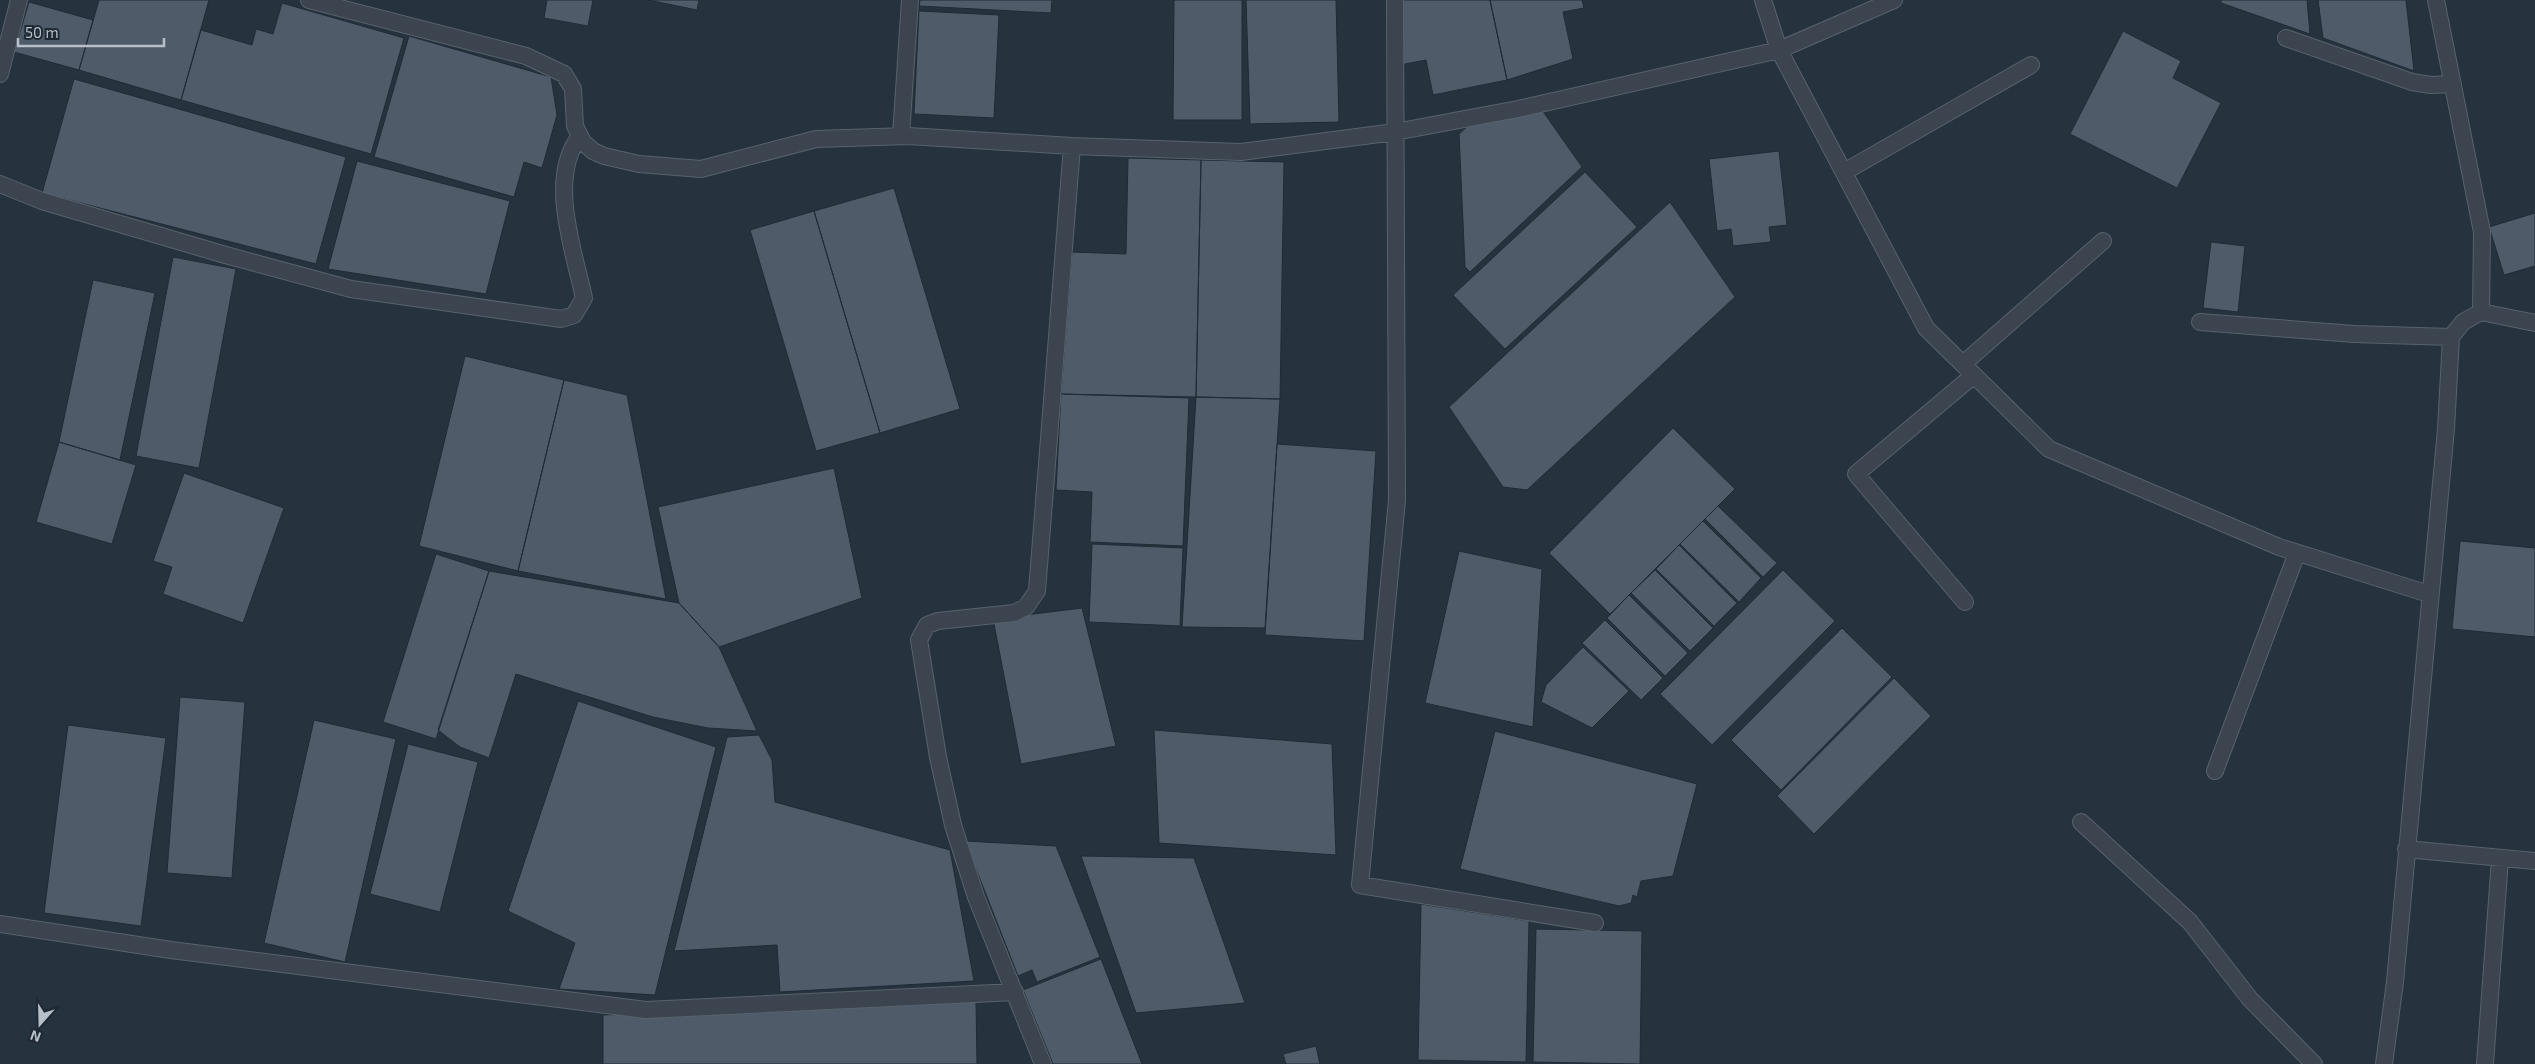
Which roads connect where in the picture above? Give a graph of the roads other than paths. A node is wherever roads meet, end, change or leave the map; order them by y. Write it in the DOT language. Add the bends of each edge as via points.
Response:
graph roads {
  1 [pos="19,0"];
  2 [pos="309,0"];
  3 [pos="910,0"];
  4 [pos="1396,0"];
  5 [pos="1763,0"];
  6 [pos="1894,0"];
  7 [pos="2436,0"];
  8 [pos="2286,38"];
  9 [pos="1779,50"];
  10 [pos="2031,65"];
  11 [pos="0,74"];
  12 [pos="2453,84"];
  13 [pos="1395,132"];
  14 [pos="580,136"];
  15 [pos="900,136"];
  16 [pos="1072,146"];
  17 [pos="1844,172"];
  18 [pos="0,184"];
  19 [pos="2103,241"];
  20 [pos="2480,312"];
  21 [pos="2200,322"];
  22 [pos="2535,323"];
  23 [pos="2451,337"];
  24 [pos="1968,370"];
  25 [pos="2296,553"];
  26 [pos="2430,594"];
  27 [pos="1965,602"];
  28 [pos="2215,771"];
  29 [pos="2081,822"];
  30 [pos="2406,849"];
  31 [pos="2500,859"];
  32 [pos="2535,861"];
  33 [pos="0,924"];
  34 [pos="1595,924"];
  35 [pos="1015,992"];
  36 [pos="1043,1064"];
  37 [pos="2314,1064"];
  38 [pos="2384,1064"];
  39 [pos="2485,1064"];
  1 -- 11 [label="street"];
  2 -- 14 [label="street" via="526,56 564,74 573,89 575,126"];
  3 -- 15 [label="street"];
  4 -- 13 [label="street"];
  5 -- 9 [label="street"];
  6 -- 9 [label="street"];
  7 -- 12 [label="street"];
  8 -- 12 [label="street" via="2412,82"];
  9 -- 13 [label="street" via="1518,109"];
  9 -- 17 [label="street"];
  10 -- 17 [label="street"];
  12 -- 20 [label="street" via="2482,232"];
  13 -- 16 [label="street" via="1241,152"];
  13 -- 34 [label="street" via="1397,500 1360,885"];
  14 -- 15 [label="street" via="588,146 604,156 639,164 701,169 816,139"];
  14 -- 18 [label="street" via="569,155 565,177 566,214 584,298 574,315 561,319 351,289 70,209"];
  15 -- 16 [label="street"];
  16 -- 35 [label="street" via="1038,591 1026,607 1014,613 938,621 927,625 919,640 953,825 976,897"];
  17 -- 24 [label="street" via="1926,328"];
  19 -- 24 [label="street"];
  20 -- 22 [label="street"];
  20 -- 23 [label="street" via="2463,322"];
  21 -- 23 [label="street" via="2354,334"];
  23 -- 26 [label="street" via="2446,429"];
  24 -- 25 [label="street" via="2049,449"];
  24 -- 27 [label="street" via="1856,474"];
  25 -- 26 [label="street"];
  25 -- 28 [label="street"];
  26 -- 30 [label="street"];
  29 -- 37 [label="street" via="2190,922 2250,999"];
  30 -- 31 [label="street"];
  30 -- 38 [label="street" via="2395,982"];
  31 -- 32 [label="street"];
  31 -- 39 [label="street"];
  33 -- 35 [label="street" via="171,950 646,1010"];
  35 -- 36 [label="street"];
}
